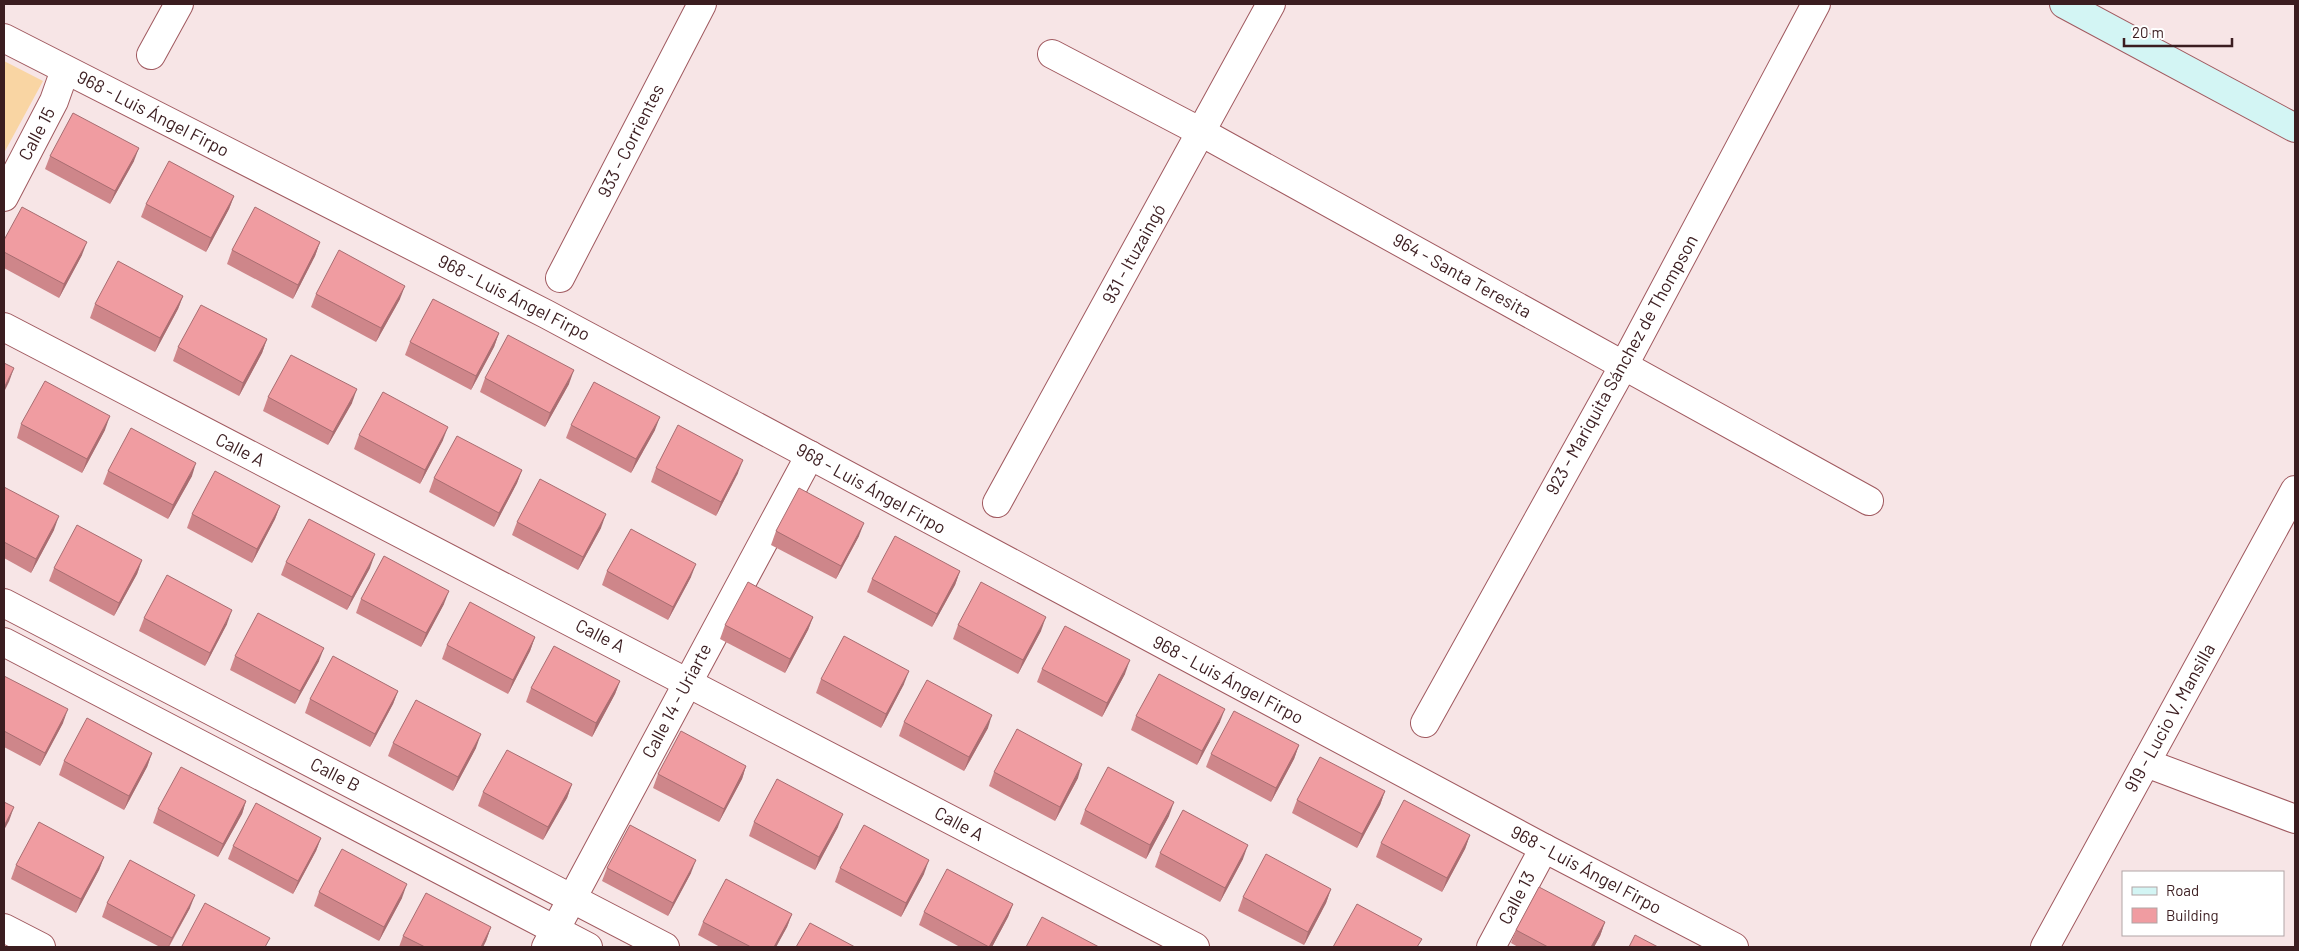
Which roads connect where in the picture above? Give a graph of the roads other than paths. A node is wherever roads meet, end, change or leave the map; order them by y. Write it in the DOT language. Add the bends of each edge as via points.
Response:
graph roads {
  1 [pos="179,4"];
  2 [pos="702,4"];
  3 [pos="1271,4"];
  4 [pos="1816,4"];
  5 [pos="2064,4"];
  6 [pos="4,38"];
  7 [pos="1052,54"];
  8 [pos="150,55"];
  9 [pos="65,70"];
  10 [pos="2295,128"];
  11 [pos="1201,132"];
  12 [pos="4,197"];
  13 [pos="560,278"];
  14 [pos="4,327"];
  15 [pos="1624,365"];
  16 [pos="810,455"];
  17 [pos="2295,490"];
  18 [pos="1869,501"];
  19 [pos="997,503"];
  20 [pos="4,603"];
  21 [pos="4,642"];
  22 [pos="686,681"];
  23 [pos="1425,724"];
  24 [pos="2146,763"];
  25 [pos="2295,819"];
  26 [pos="1544,848"];
  27 [pos="573,898"];
  28 [pos="4,928"];
  29 [pos="550,939"];
  30 [pos="41,947"];
  31 [pos="588,947"];
  32 [pos="665,947"];
  33 [pos="1194,947"];
  34 [pos="1491,947"];
  35 [pos="1734,947"];
  36 [pos="2045,947"];
  1 -- 8 [label="street"];
  2 -- 13 [label="street, 933 - Corrientes"];
  3 -- 11 [label="street, 931 - Ituzaingó"];
  4 -- 15 [label="street, 923 - Mariquita Sánchez de Thompson"];
  5 -- 10 [label="main road"];
  6 -- 9 [label="street, 968 - Luis Ángel Firpo"];
  7 -- 11 [label="street, 964 - Santa Teresita"];
  9 -- 12 [label="street, Calle 15" via="54,101"];
  9 -- 16 [label="street, 968 - Luis Ángel Firpo" via="537,310"];
  11 -- 15 [label="street, 964 - Santa Teresita"];
  11 -- 19 [label="street, 931 - Ituzaingó"];
  14 -- 22 [label="street, Calle A"];
  15 -- 18 [label="street, 964 - Santa Teresita"];
  15 -- 23 [label="street, 923 - Mariquita Sánchez de Thompson"];
  16 -- 22 [label="street, Calle 14 - Uriarte"];
  16 -- 26 [label="street, 968 - Luis Ángel Firpo"];
  17 -- 24 [label="street, 919 - Lucio V. Mansilla"];
  20 -- 27 [label="street, Calle B"];
  21 -- 29 [label="street, Calle B"];
  22 -- 27 [label="street, Calle 14 - Uriarte"];
  22 -- 33 [label="street, Calle A"];
  24 -- 25 [label="street"];
  24 -- 36 [label="street, 919 - Lucio V. Mansilla"];
  26 -- 34 [label="street, Calle 13"];
  26 -- 35 [label="street, 968 - Luis Ángel Firpo"];
  27 -- 29 [label="street, Calle 14 - Uriarte"];
  27 -- 32 [label="street, Calle B"];
  28 -- 30 [label="street"];
  29 -- 31 [label="street, Calle B"];
}
